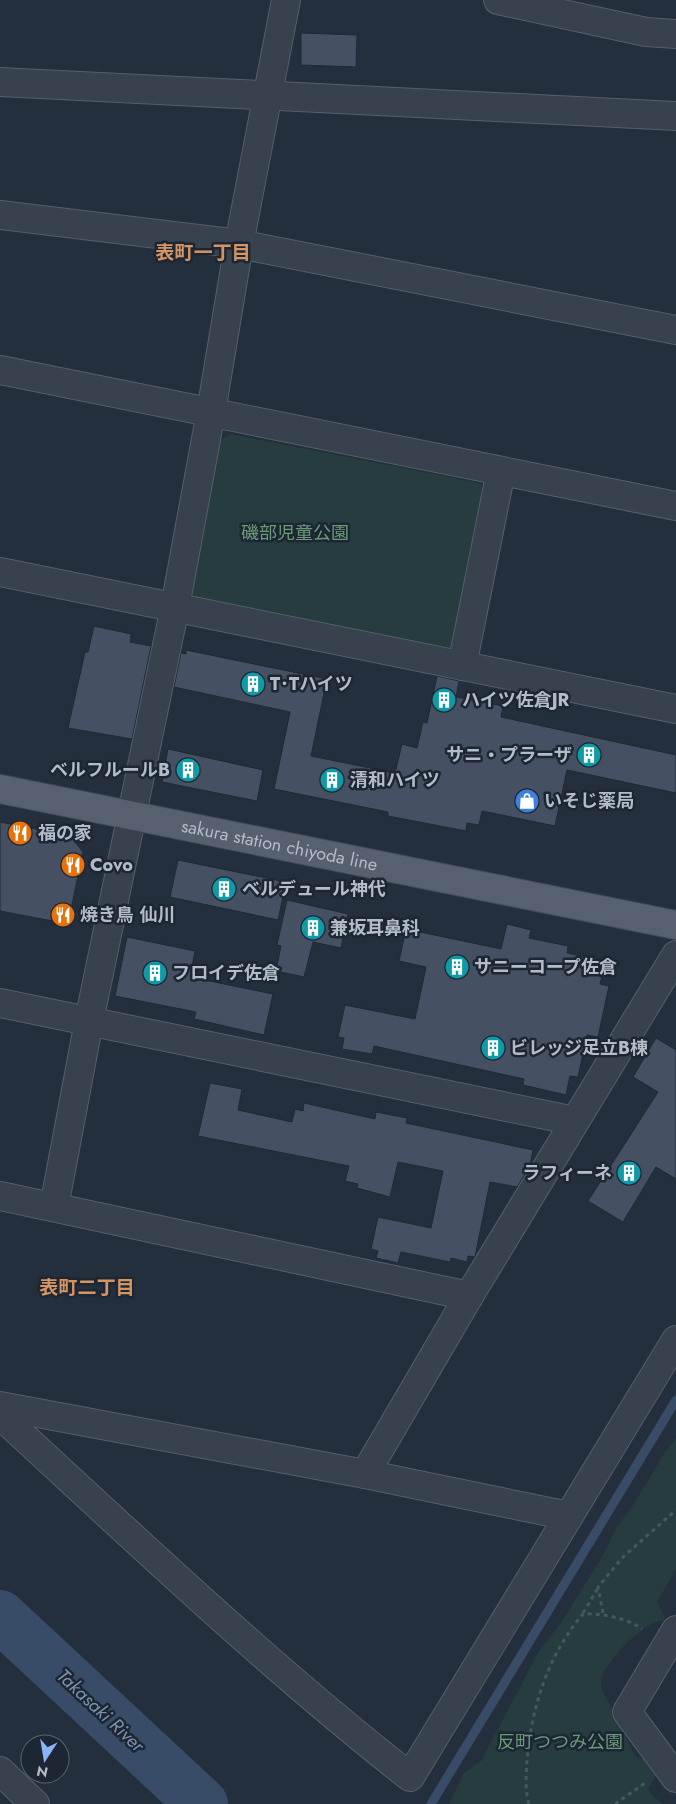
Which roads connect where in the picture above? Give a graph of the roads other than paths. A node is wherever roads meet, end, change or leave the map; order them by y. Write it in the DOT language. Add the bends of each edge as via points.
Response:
graph roads {
  1 [pos="286,0"];
  2 [pos="498,0"];
  3 [pos="676,34"];
  4 [pos="0,82"];
  5 [pos="268,96"];
  6 [pos="676,116"];
  7 [pos="0,215"];
  8 [pos="239,244"];
  9 [pos="676,330"];
  10 [pos="0,370"];
  11 [pos="211,412"];
  12 [pos="501,471"];
  13 [pos="676,506"];
  14 [pos="0,572"];
  15 [pos="175,607"];
  16 [pos="462,666"];
  17 [pos="676,709"];
  18 [pos="0,789"];
  19 [pos="131,816"];
  20 [pos="676,925"];
  21 [pos="676,955"];
  22 [pos="0,1003"];
  23 [pos="89,1021"];
  24 [pos="575,1121"];
  25 [pos="0,1196"];
  26 [pos="54,1207"];
  27 [pos="470,1296"];
  28 [pos="676,1340"];
  29 [pos="0,1406"];
  30 [pos="0,1415"];
  31 [pos="365,1474"];
  32 [pos="569,1516"];
  33 [pos="676,1630"];
  34 [pos="0,1771"];
  35 [pos="676,1778"];
  36 [pos="35,1804"];
  1 -- 5 [label="street"];
  2 -- 3 [label="street" via="646,32"];
  4 -- 5 [label="street"];
  5 -- 6 [label="street"];
  5 -- 8 [label="street"];
  7 -- 8 [label="street"];
  8 -- 9 [label="street"];
  8 -- 11 [label="street"];
  10 -- 11 [label="street"];
  11 -- 12 [label="street"];
  11 -- 15 [label="street"];
  12 -- 13 [label="street"];
  12 -- 16 [label="street"];
  14 -- 15 [label="street"];
  15 -- 16 [label="street"];
  15 -- 19 [label="street"];
  16 -- 17 [label="street"];
  18 -- 19 [label="main road, sakura station chiyoda line"];
  19 -- 20 [label="main road, sakura station chiyoda line"];
  19 -- 23 [label="street"];
  21 -- 24 [label="street"];
  22 -- 23 [label="street"];
  23 -- 24 [label="street"];
  23 -- 26 [label="street"];
  24 -- 27 [label="street"];
  25 -- 26 [label="street"];
  26 -- 27 [label="street"];
  27 -- 31 [label="street"];
  28 -- 32 [label="street"];
  29 -- 31 [label="street"];
  30 -- 32 [label="street" via="300,1688 410,1777"];
  31 -- 32 [label="street"];
  33 -- 35 [label="street" via="627,1712"];
  34 -- 36 [label="street"];
}
